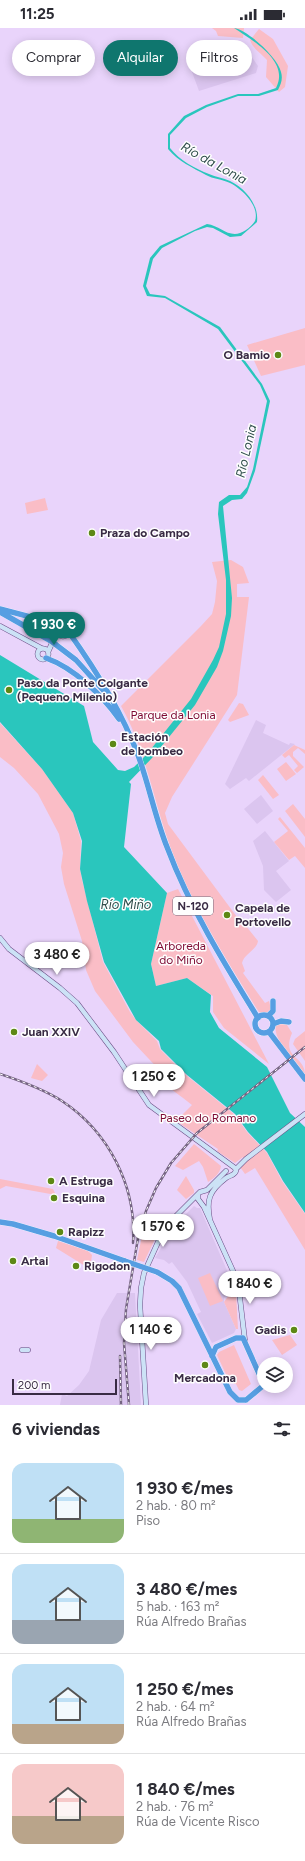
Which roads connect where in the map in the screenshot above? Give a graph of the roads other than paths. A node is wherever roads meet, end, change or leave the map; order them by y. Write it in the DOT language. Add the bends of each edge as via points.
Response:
graph roads {
  1 [pos="0,610"];
  2 [pos="61,625"];
  3 [pos="0,626"];
  4 [pos="68,631"];
  5 [pos="57,632"];
  6 [pos="62,636"];
  7 [pos="25,640"];
  8 [pos="53,642"];
  9 [pos="42,648"];
  10 [pos="37,653"];
  11 [pos="47,655"];
  12 [pos="120,715"];
  13 [pos="128,732"];
  14 [pos="0,938"];
  15 [pos="273,1002"];
  16 [pos="268,1016"];
  17 [pos="258,1018"];
  18 [pos="289,1022"];
  19 [pos="273,1024"];
  20 [pos="269,1032"];
  21 [pos="305,1079"];
  22 [pos="305,1114"];
  23 [pos="222,1159"];
  24 [pos="234,1167"];
  25 [pos="226,1170"];
  26 [pos="231,1176"];
  27 [pos="204,1191"];
  28 [pos="198,1195"];
  29 [pos="208,1199"];
  30 [pos="200,1201"];
  31 [pos="191,1202"];
  32 [pos="210,1220"];
  33 [pos="0,1222"];
  34 [pos="242,1326"];
  35 [pos="238,1338"];
  36 [pos="204,1340"];
  37 [pos="246,1341"];
  38 [pos="216,1347"];
  39 [pos="22,1350"];
  40 [pos="28,1350"];
  41 [pos="212,1356"];
  42 [pos="257,1368"];
  43 [pos="257,1392"];
  44 [pos="247,1403"];
  45 [pos="146,1405"];
  46 [pos="241,1405"];
  1 -- 2 [label="highway"];
  1 -- 8 [label="highway, N-120"];
  2 -- 4 [label="street" via="66,626"];
  2 -- 5 [label="street"];
  3 -- 7 [label="street"];
  4 -- 6 [label="street"];
  4 -- 12 [label="highway" via="90,661"];
  5 -- 6 [label="street"];
  5 -- 8 [label="street"];
  6 -- 8 [label="street"];
  7 -- 9 [label="street"];
  7 -- 10 [label="street"];
  8 -- 9 [label="street"];
  8 -- 11 [label="street"];
  8 -- 12 [label="highway, N-120" via="90,674"];
  9 -- 10 [label="street"];
  9 -- 11 [label="street"];
  10 -- 11 [label="street" via="39,658"];
  11 -- 13 [label="highway" via="93,690 113,710"];
  12 -- 13 [label="highway, N-120"];
  13 -- 17 [label="highway, N-120" via="166,846 185,889 208,934"];
  14 -- 23 [label="street" via="9,949 77,1003 149,1105"];
  15 -- 16 [label="highway" via="273,1011"];
  16 -- 17 [label="highway"];
  16 -- 19 [label="highway"];
  17 -- 20 [label="highway, N-120" via="258,1031"];
  18 -- 19 [label="highway"];
  19 -- 20 [label="highway"];
  20 -- 21 [label="highway, N-120"];
  22 -- 24 [label="street"];
  23 -- 24 [label="street"];
  23 -- 25 [label="street"];
  24 -- 25 [label="street"];
  24 -- 26 [label="street" via="235,1174"];
  25 -- 26 [label="street"];
  25 -- 27 [label="street"];
  26 -- 29 [label="street" via="217,1185"];
  27 -- 28 [label="street"];
  27 -- 29 [label="street"];
  28 -- 30 [label="street"];
  28 -- 31 [label="street"];
  29 -- 30 [label="street"];
  29 -- 32 [label="street"];
  30 -- 31 [label="street"];
  30 -- 32 [label="street"];
  31 -- 45 [label="street" via="163,1233 151,1255 142,1283 140,1305"];
  32 -- 34 [label="street" via="238,1282"];
  33 -- 36 [label="highway, bridge" via="54,1236 156,1272 172,1281 179,1288"];
  34 -- 35 [label="street"];
  34 -- 37 [label="street"];
  35 -- 37 [label="highway" via="242,1337"];
  35 -- 38 [label="highway"];
  36 -- 38 [label="highway" via="210,1346"];
  36 -- 41 [label="highway"];
  37 -- 42 [label="highway"];
  38 -- 41 [label="highway"];
  39 -- 40 [label="street"];
  41 -- 44 [label="highway" via="231,1394"];
  43 -- 44 [label="highway"];
  44 -- 46 [label="street"];
}
